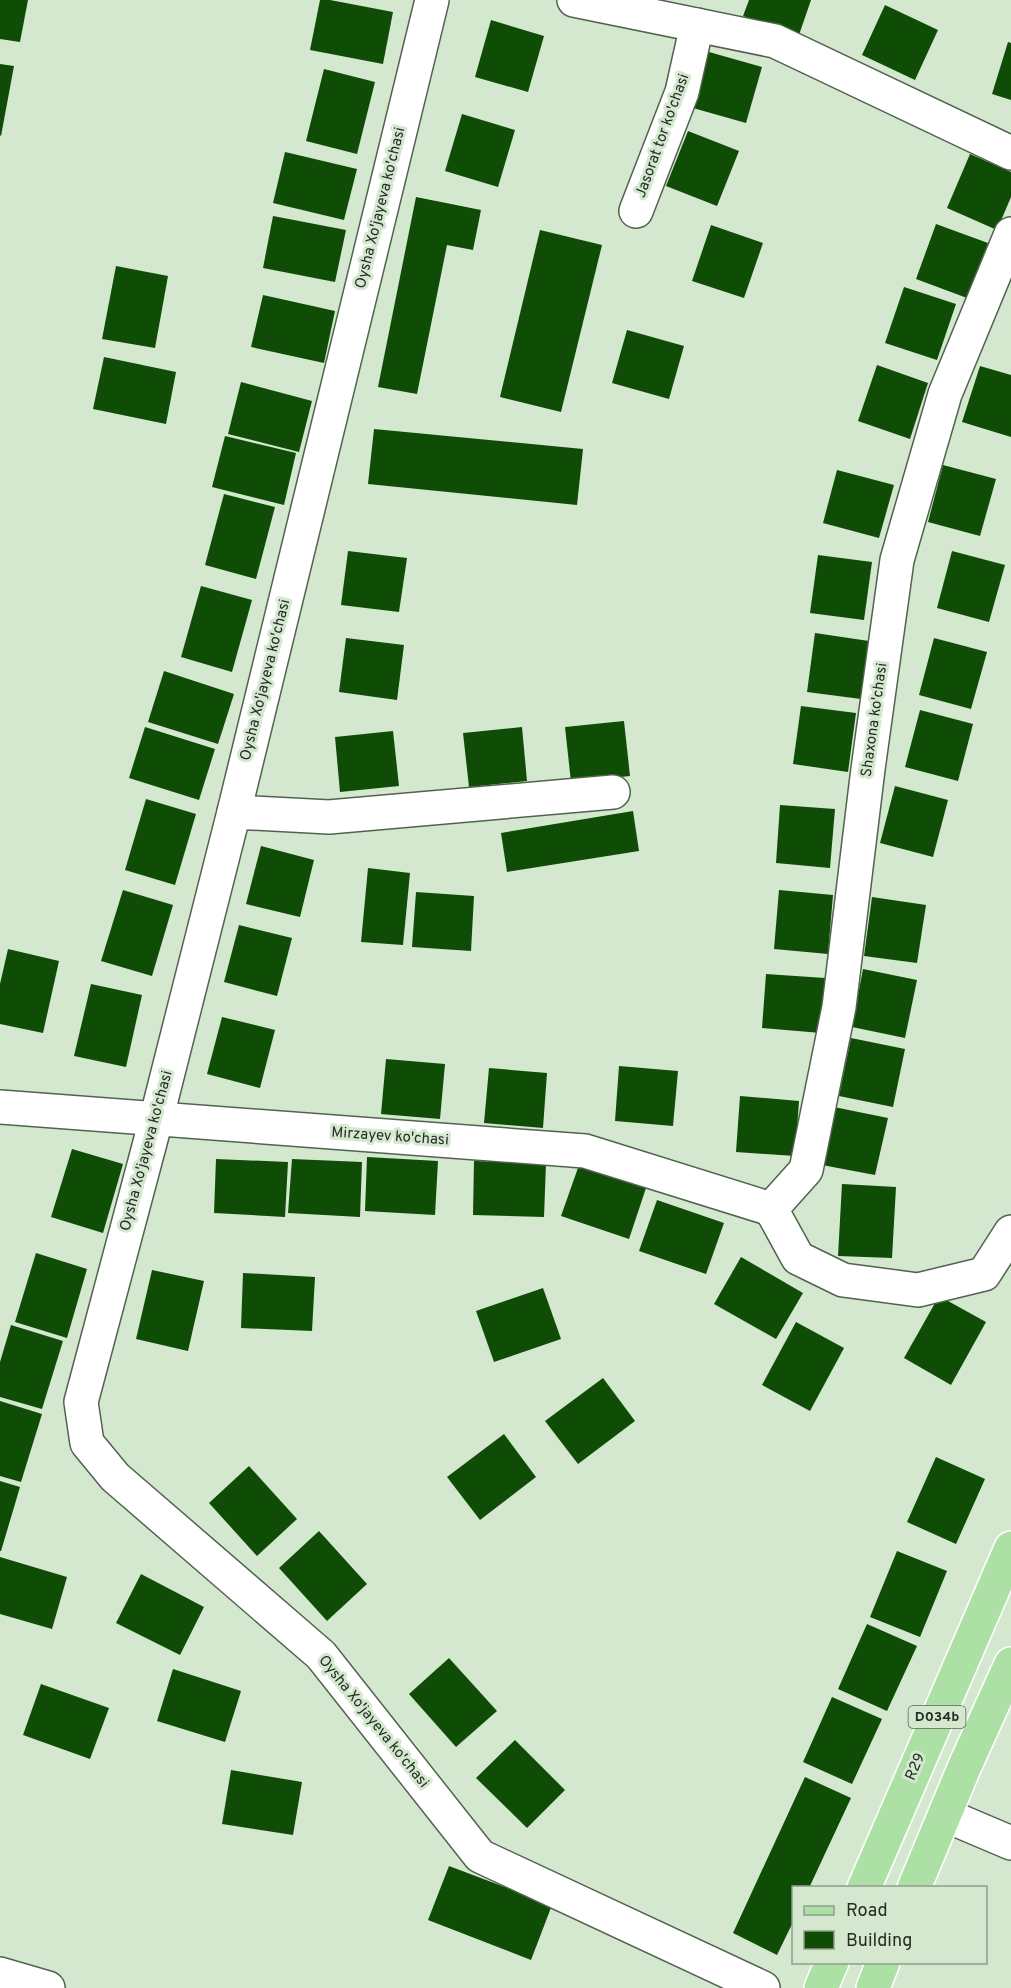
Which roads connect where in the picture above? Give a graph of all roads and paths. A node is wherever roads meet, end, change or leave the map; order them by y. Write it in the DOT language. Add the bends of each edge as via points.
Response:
graph roads {
  1 [pos="432,0"];
  2 [pos="574,0"];
  3 [pos="698,25"];
  4 [pos="1011,153"];
  5 [pos="636,211"];
  6 [pos="1011,234"];
  7 [pos="613,792"];
  8 [pos="234,812"];
  9 [pos="0,1107"];
  10 [pos="156,1120"];
  11 [pos="771,1209"];
  12 [pos="1011,1232"];
  13 [pos="1011,1548"];
  14 [pos="1011,1664"];
  15 [pos="945,1815"];
  16 [pos="1011,1843"];
  17 [pos="864,1886"];
  18 [pos="914,1886"];
  19 [pos="831,1964"];
  20 [pos="882,1964"];
  21 [pos="0,1974"];
  22 [pos="48,1988"];
  23 [pos="763,1988"];
  24 [pos="821,1988"];
  25 [pos="873,1988"];
  1 -- 8 [label="street, Oysha Xo'jayeva ko'chasi"];
  2 -- 3 [label="street"];
  3 -- 4 [label="street" via="775,41"];
  3 -- 5 [label="street, Jasorat tor ko'chasi" via="682,92"];
  6 -- 11 [label="street, Shaxona ko'chasi" via="945,394 897,560 839,1007 806,1170"];
  7 -- 8 [label="street" via="329,817"];
  8 -- 10 [label="street, Oysha Xo'jayeva ko'chasi"];
  9 -- 10 [label="street, Mirzayev ko'chasi"];
  10 -- 11 [label="street, Mirzayev ko'chasi" via="585,1151"];
  10 -- 23 [label="street, Oysha Xo'jayeva ko'chasi" via="81,1402 87,1443 115,1477 321,1655 480,1856"];
  11 -- 12 [label="street" via="798,1258 843,1280 918,1290 984,1274"];
  13 -- 17 [label="main road, R29 / D034b"];
  14 -- 15 [label="main road, D034b"];
  15 -- 16 [label="street"];
  15 -- 18 [label="main road, D034b"];
  19 -- 24 [label="main road"];
  20 -- 25 [label="main road"];
  21 -- 22 [label="street"];
}
